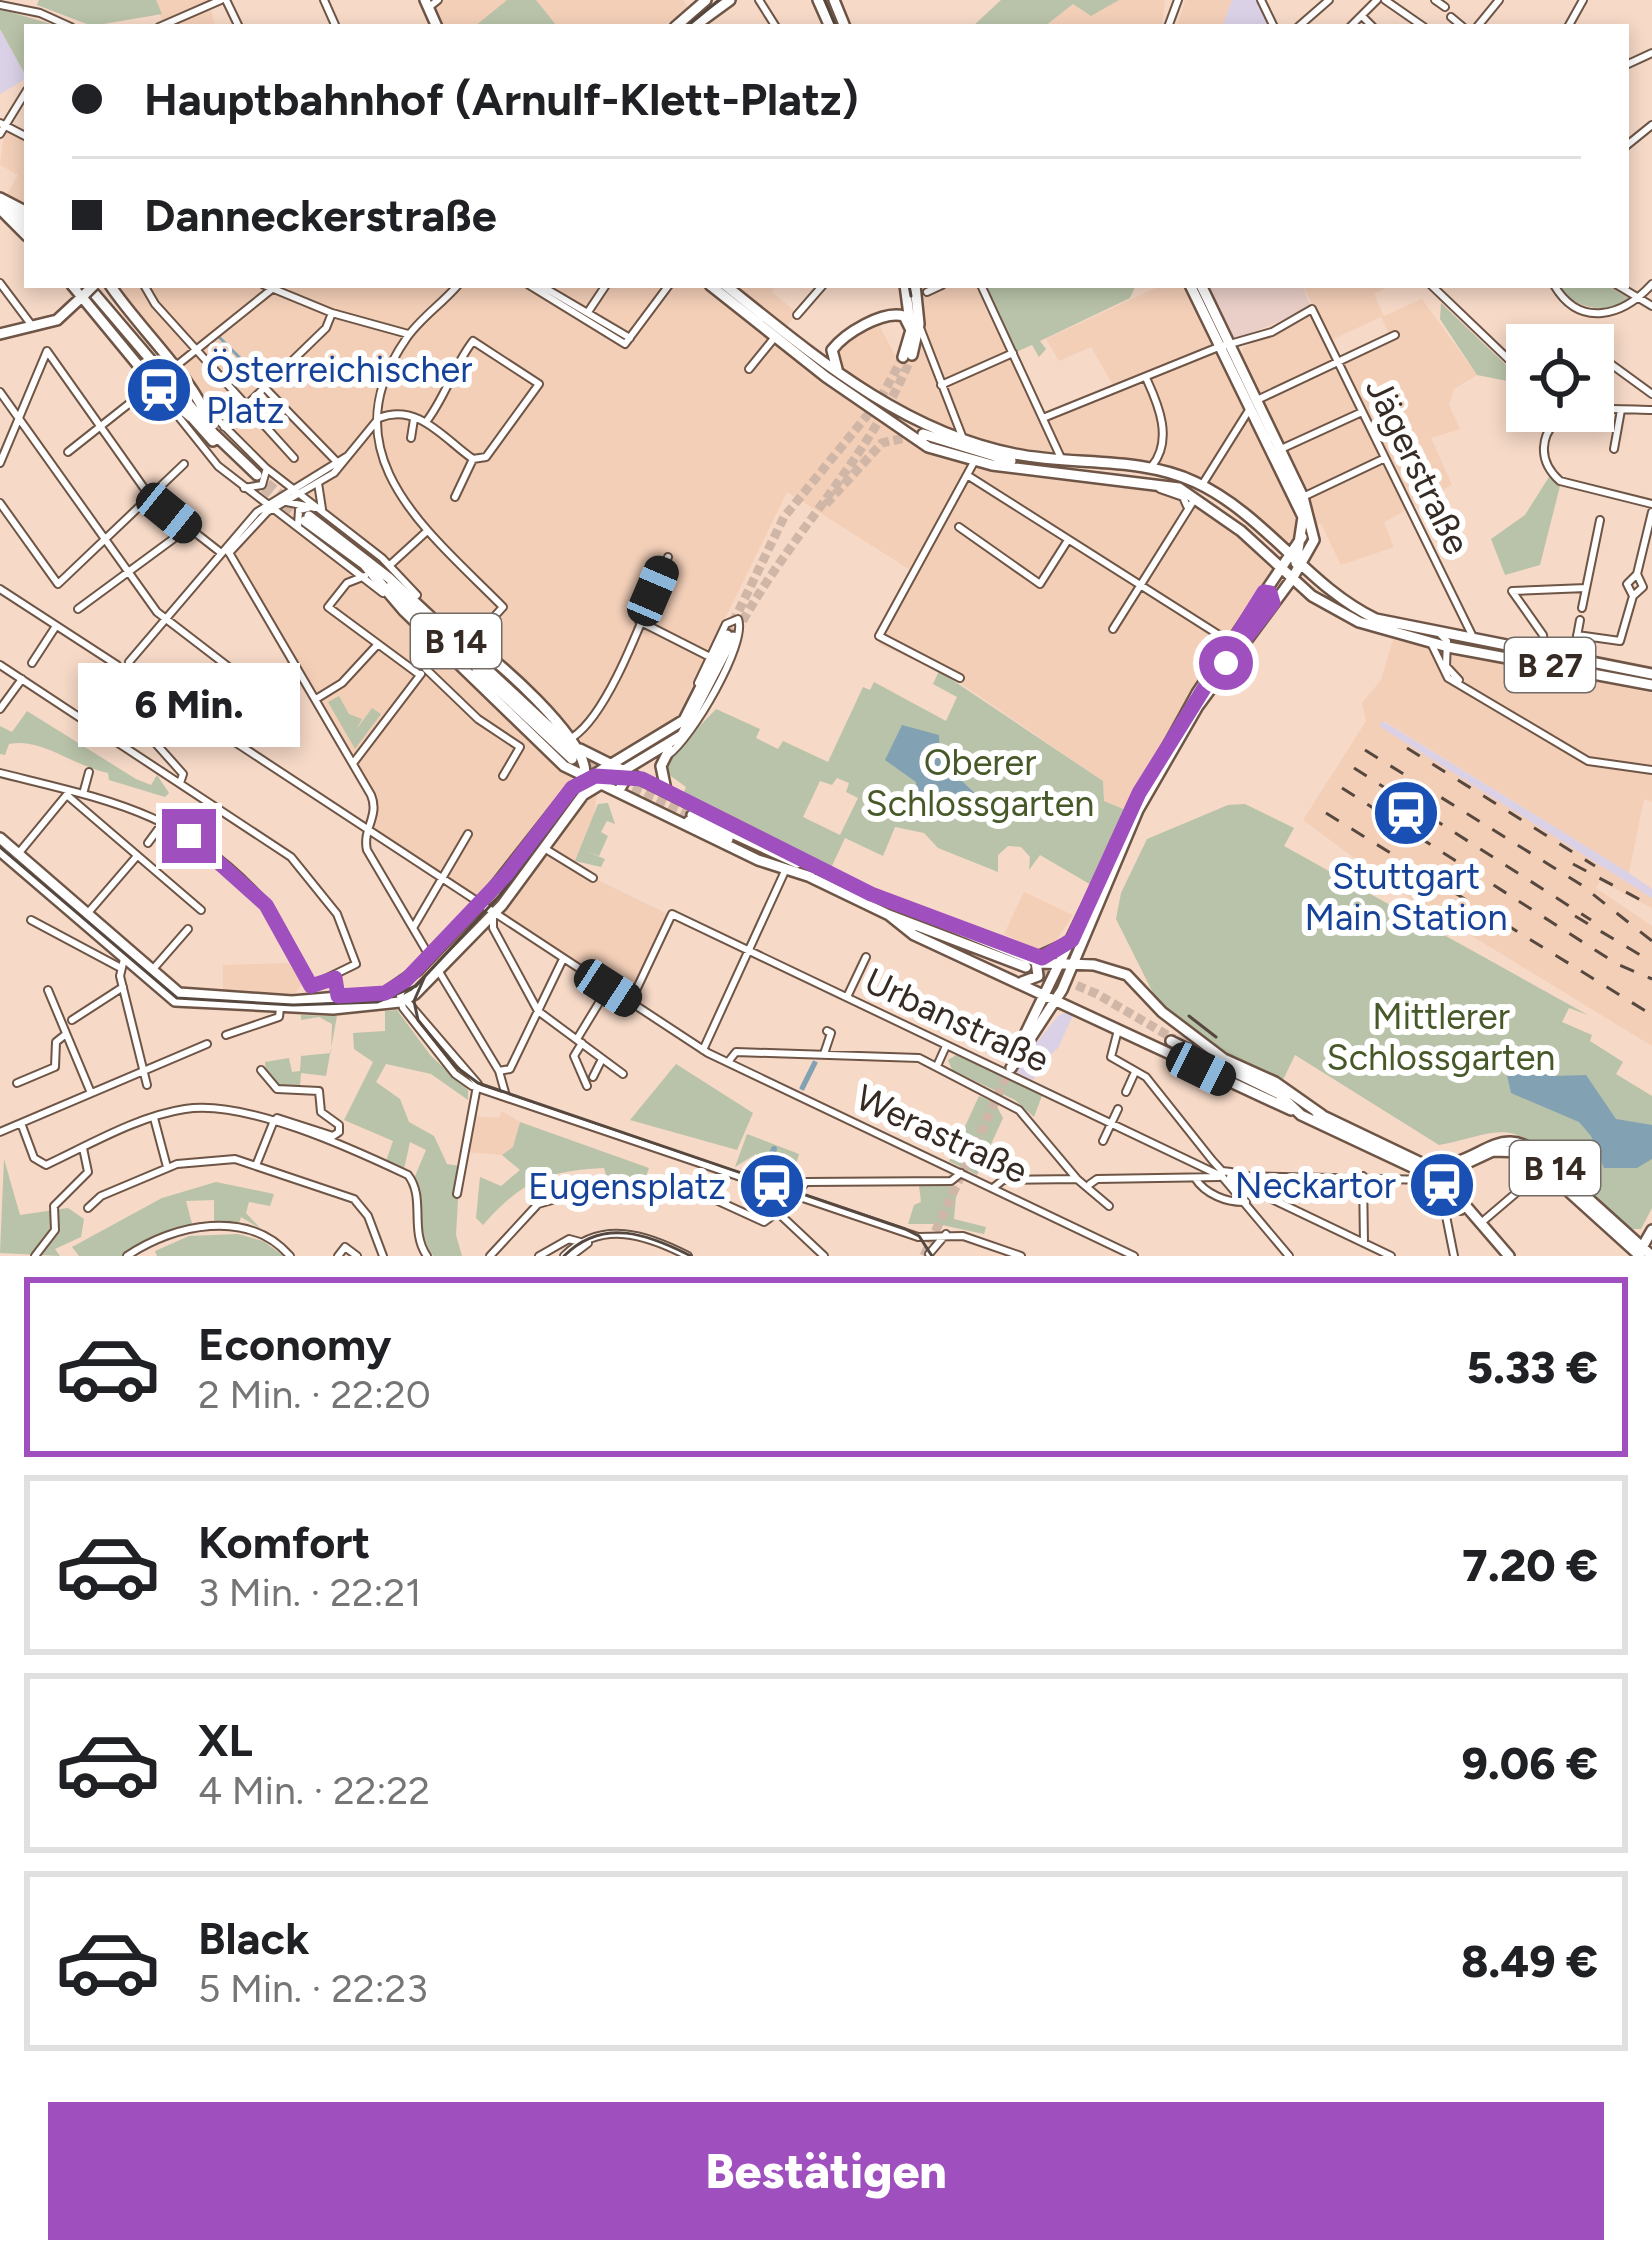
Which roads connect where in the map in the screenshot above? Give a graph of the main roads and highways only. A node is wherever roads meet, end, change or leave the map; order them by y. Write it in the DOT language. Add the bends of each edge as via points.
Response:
graph roads {
  1 [pos="730,0"];
  2 [pos="700,24"];
  3 [pos="0,202"];
  4 [pos="24,222"];
  5 [pos="24,232"];
  6 [pos="113,288"];
  7 [pos="714,288"];
  8 [pos="727,288"];
  9 [pos="906,288"];
  10 [pos="915,288"];
  11 [pos="1192,288"];
  12 [pos="1202,288"];
  13 [pos="81,291"];
  14 [pos="915,327"];
  15 [pos="0,334"];
  16 [pos="779,335"];
  17 [pos="1227,347"];
  18 [pos="910,352"];
  19 [pos="147,355"];
  20 [pos="841,377"];
  21 [pos="1254,404"];
  22 [pos="191,417"];
  23 [pos="219,430"];
  24 [pos="920,432"];
  25 [pos="1027,467"];
  26 [pos="1166,472"];
  27 [pos="1156,484"];
  28 [pos="1214,492"];
  29 [pos="1196,496"];
  30 [pos="1313,544"];
  31 [pos="1269,555"];
  32 [pos="1292,566"];
  33 [pos="364,570"];
  34 [pos="389,571"];
  35 [pos="1313,571"];
  36 [pos="1272,580"];
  37 [pos="1305,590"];
  38 [pos="1329,590"];
  39 [pos="1270,598"];
  40 [pos="458,634"];
  41 [pos="730,636"];
  42 [pos="1443,643"];
  43 [pos="1652,674"];
  44 [pos="479,681"];
  45 [pos="1652,685"];
  46 [pos="500,692"];
  47 [pos="525,706"];
  48 [pos="678,732"];
  49 [pos="671,745"];
  50 [pos="571,757"];
  51 [pos="640,758"];
  52 [pos="587,767"];
  53 [pos="619,771"];
  54 [pos="583,779"];
  55 [pos="597,785"];
  56 [pos="666,790"];
  57 [pos="629,798"];
  58 [pos="560,802"];
  59 [pos="1140,802"];
  60 [pos="573,808"];
  61 [pos="691,818"];
  62 [pos="0,838"];
  63 [pos="0,851"];
  64 [pos="820,875"];
  65 [pos="889,915"];
  66 [pos="1079,939"];
  67 [pos="124,960"];
  68 [pos="1032,962"];
  69 [pos="1067,963"];
  70 [pos="1094,965"];
  71 [pos="1022,982"];
  72 [pos="1052,991"];
  73 [pos="1010,1068"];
  74 [pos="1244,1069"];
  75 [pos="1259,1082"];
  76 [pos="1301,1115"];
  77 [pos="1322,1115"];
  78 [pos="1419,1170"];
  79 [pos="1446,1187"];
  80 [pos="1652,1230"];
  81 [pos="1624,1231"];
  82 [pos="1641,1254"];
  83 [pos="1503,1256"];
  1 -- 2 [label="main road"];
  3 -- 4 [label="main road"];
  3 -- 5 [label="main road"];
  6 -- 23 [label="main road"];
  7 -- 16 [label="main road"];
  8 -- 16 [label="main road"];
  9 -- 14 [label="main road"];
  10 -- 14 [label="main road"];
  11 -- 17 [label="main road"];
  12 -- 17 [label="main road"];
  13 -- 15 [label="main road" via="56,320"];
  13 -- 19 [label="main road"];
  13 -- 22 [label="main road" via="155,386"];
  14 -- 18 [label="main road"];
  14 -- 20 [label="main road" via="890,314 844,338 831,355"];
  16 -- 20 [label="main road"];
  16 -- 24 [label="main road"];
  17 -- 21 [label="main road"];
  19 -- 22 [label="main road"];
  19 -- 23 [label="main road"];
  20 -- 24 [label="main road, B 27"];
  21 -- 30 [label="main road" via="1303,497"];
  21 -- 32 [label="main road" via="1304,517"];
  22 -- 23 [label="main road" via="258,477"];
  24 -- 25 [label="main road, B 27"];
  24 -- 25 [label="main road" via="974,461"];
  24 -- 26 [label="main road, B 27" via="1045,459"];
  25 -- 27 [label="main road, B 27"];
  26 -- 27 [label="main road"];
  26 -- 28 [label="main road, B 27"];
  27 -- 29 [label="main road, B 27"];
  28 -- 29 [label="main road"];
  28 -- 32 [label="main road, B 27"];
  29 -- 31 [label="main road, B 27"];
  30 -- 32 [label="main road"];
  30 -- 35 [label="main road"];
  31 -- 32 [label="main road, B 27"];
  31 -- 36 [label="main road"];
  32 -- 35 [label="main road, B 27"];
  32 -- 36 [label="main road"];
  32 -- 37 [label="main road, B 27"];
  32 -- 38 [label="main road"];
  32 -- 39 [label="main road"];
  33 -- 34 [label="main road, B 14" via="301,521"];
  33 -- 44 [label="main road, B 14"];
  33 -- 46 [label="main road, B 14"];
  34 -- 40 [label="main road, B 14"];
  34 -- 47 [label="main road, B 14"];
  35 -- 38 [label="main road, B 27"];
  36 -- 39 [label="main road"];
  37 -- 39 [label="main road"];
  37 -- 42 [label="main road, B 27" via="1359,622"];
  38 -- 42 [label="main road, B 27" via="1376,620"];
  39 -- 59 [label="main road"];
  39 -- 59 [label="main road" via="1224,651"];
  40 -- 47 [label="main road, B 14"];
  40 -- 50 [label="main road, B 14" via="573,737"];
  41 -- 48 [label="main road"];
  42 -- 43 [label="main road, B 27" via="1481,641"];
  42 -- 45 [label="main road, B 27"];
  44 -- 46 [label="main road, B 14"];
  44 -- 50 [label="main road, B 14"];
  46 -- 50 [label="main road, B 14"];
  47 -- 50 [label="main road, B 14"];
  48 -- 49 [label="main road"];
  48 -- 51 [label="main road"];
  49 -- 51 [label="main road"];
  49 -- 56 [label="main road" via="661,773"];
  50 -- 52 [label="main road"];
  50 -- 52 [label="main road, B 14"];
  50 -- 53 [label="main road, B 14"];
  50 -- 54 [label="main road, B 14"];
  51 -- 53 [label="main road"];
  52 -- 53 [label="main road"];
  52 -- 54 [label="main road"];
  53 -- 54 [label="main road"];
  53 -- 54 [label="main road"];
  53 -- 55 [label="main road"];
  53 -- 56 [label="main road"];
  53 -- 57 [label="main road, B 14"];
  54 -- 55 [label="main road, B 14"];
  54 -- 58 [label="main road"];
  54 -- 60 [label="main road"];
  55 -- 57 [label="main road, B 14"];
  55 -- 60 [label="main road"];
  56 -- 64 [label="main road"];
  57 -- 64 [label="main road, B 14" via="785,871"];
  58 -- 60 [label="main road"];
  58 -- 67 [label="main road" via="480,904 385,993 198,998"];
  59 -- 66 [label="main road"];
  59 -- 66 [label="main road"];
  60 -- 67 [label="main road" via="493,913 406,1001 280,1008 175,1001"];
  61 -- 64 [label="main road, B 14"];
  62 -- 67 [label="main road" via="87,914"];
  63 -- 67 [label="main road"];
  64 -- 65 [label="main road, B 14"];
  64 -- 68 [label="main road, B 14"];
  65 -- 68 [label="main road, B 14"];
  65 -- 71 [label="main road" via="914,935"];
  66 -- 68 [label="main road"];
  66 -- 69 [label="main road"];
  66 -- 70 [label="main road"];
  68 -- 69 [label="main road"];
  68 -- 71 [label="main road" via="1038,976"];
  68 -- 72 [label="main road"];
  69 -- 70 [label="main road"];
  69 -- 72 [label="main road"];
  70 -- 74 [label="main road" via="1137,981 1162,1012"];
  71 -- 72 [label="main road"];
  72 -- 73 [label="main road"];
  72 -- 76 [label="main road"];
  74 -- 75 [label="main road"];
  74 -- 77 [label="main road"];
  75 -- 76 [label="main road" via="1173,1040 1279,1094"];
  75 -- 77 [label="main road"];
  76 -- 78 [label="main road"];
  77 -- 78 [label="main road"];
  78 -- 79 [label="main road"];
  78 -- 81 [label="main road, B 14" via="1452,1165 1498,1142 1522,1143"];
  79 -- 82 [label="main road, B 14" via="1457,1170 1493,1151 1525,1152"];
  79 -- 83 [label="main road"];
  79 -- 83 [label="main road"];
  80 -- 81 [label="main road"];
  80 -- 82 [label="main road"];
  81 -- 82 [label="main road, B 14"];
}
